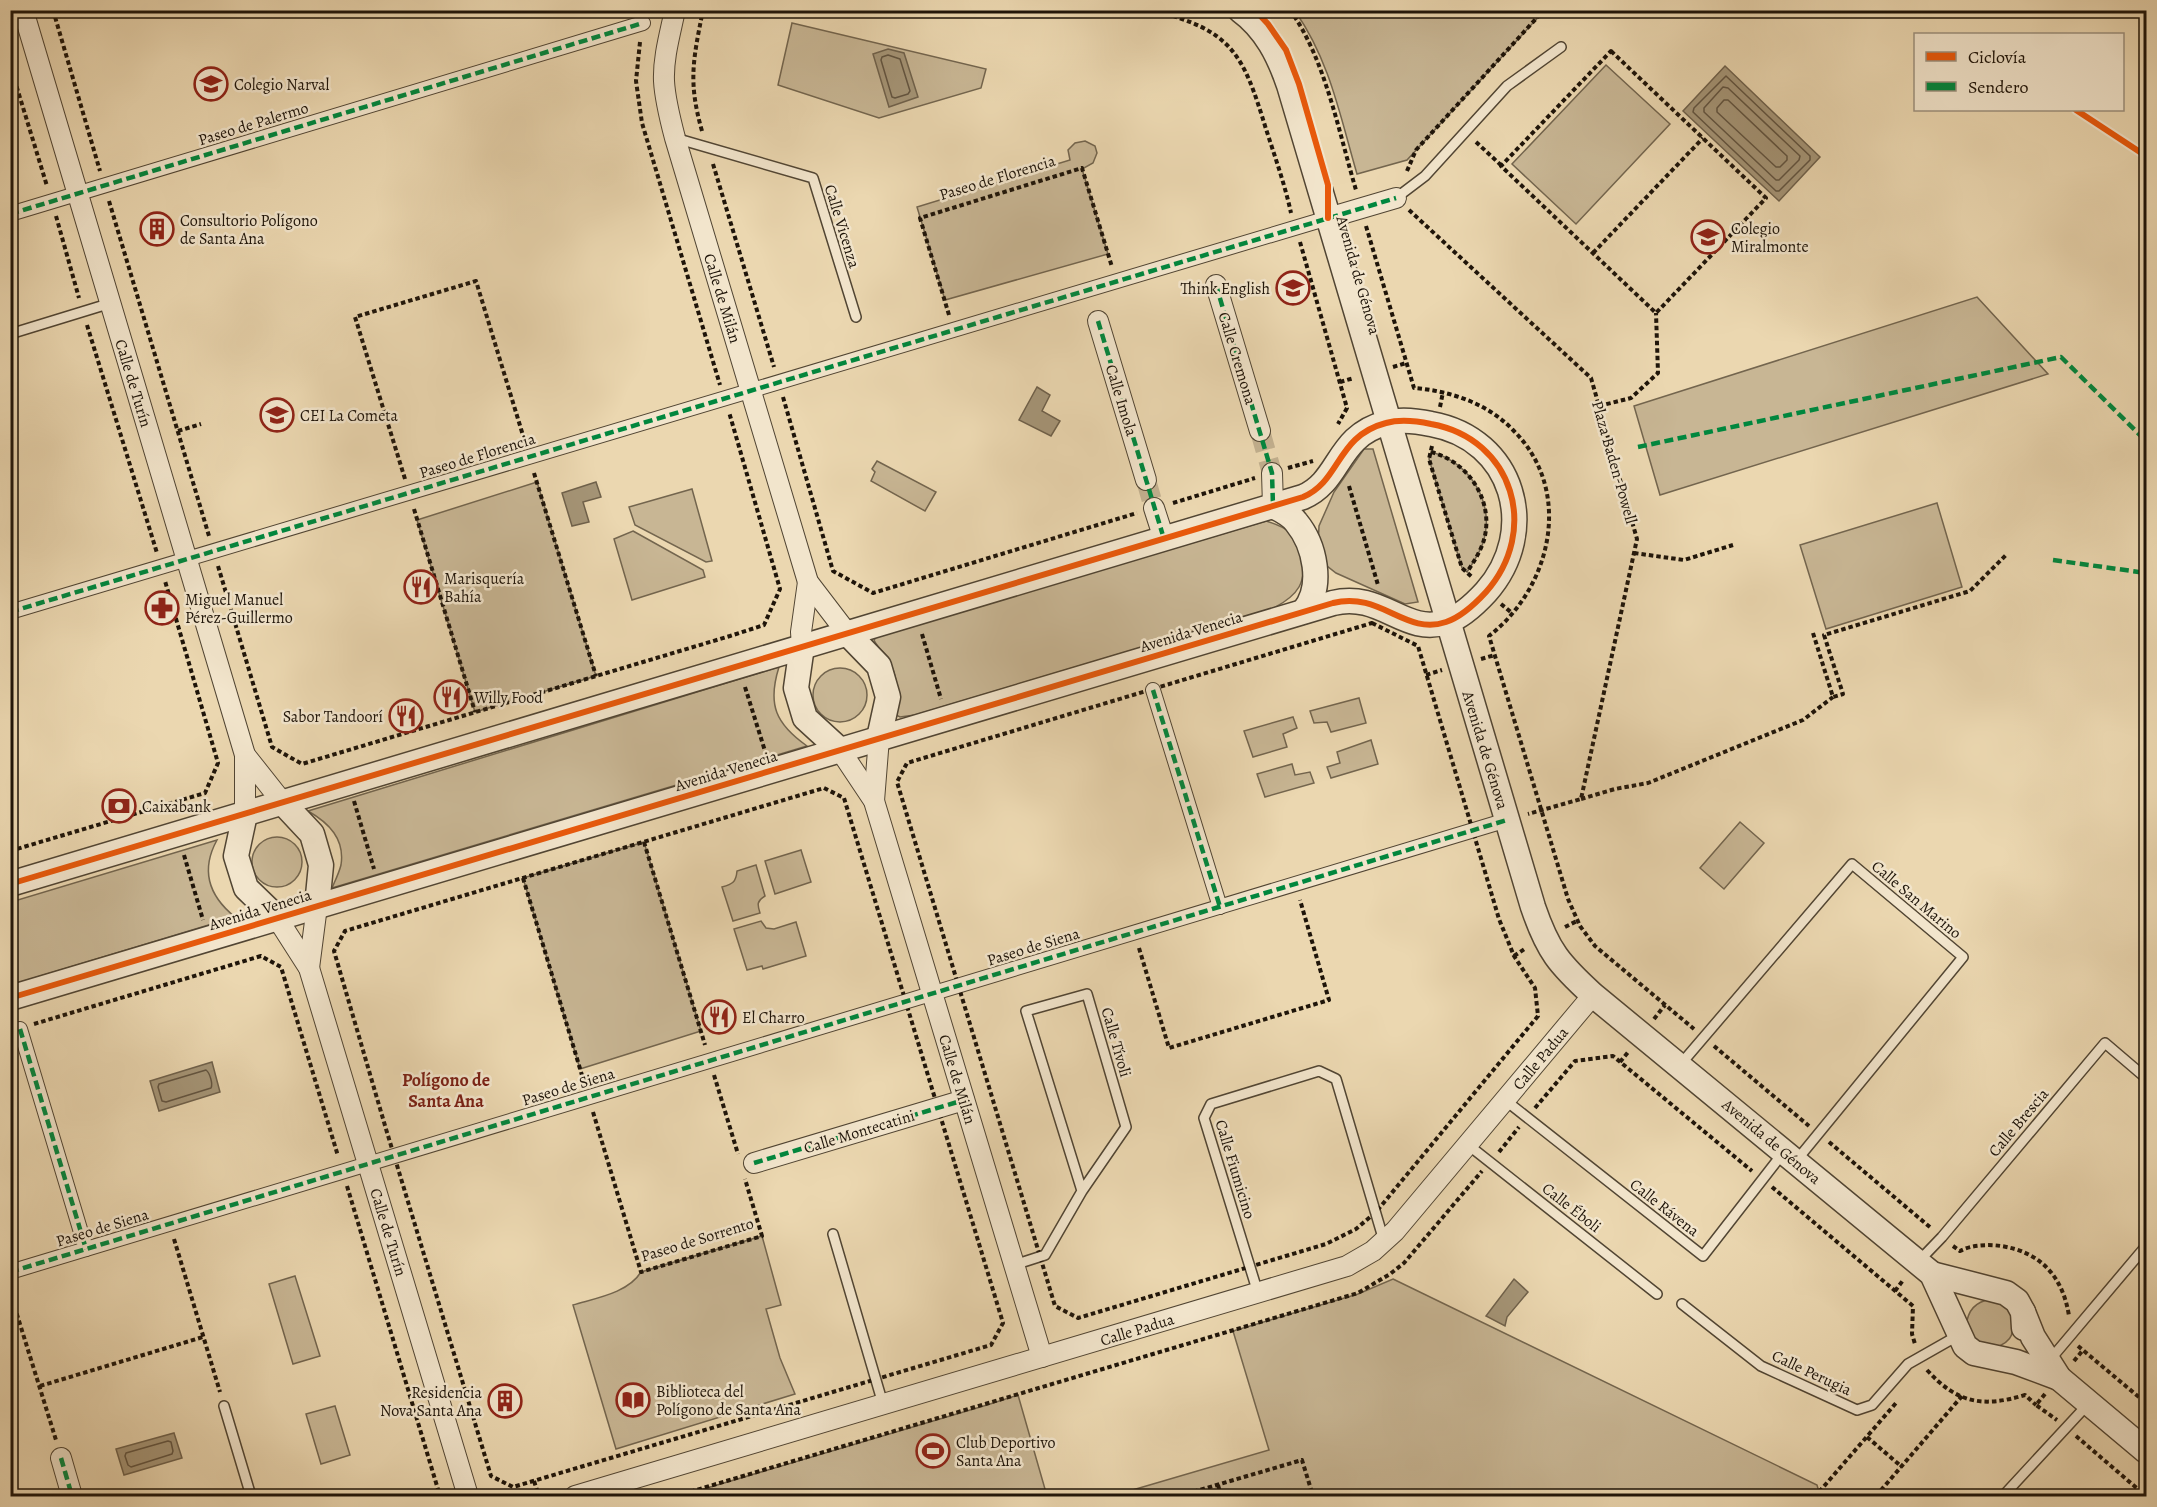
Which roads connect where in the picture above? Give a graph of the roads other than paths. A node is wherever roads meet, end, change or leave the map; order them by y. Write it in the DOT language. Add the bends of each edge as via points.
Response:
graph roads {
  1 [pos="23,10"];
  2 [pos="675,10"];
  3 [pos="1240,10"];
  4 [pos="644,23"];
  5 [pos="1561,47"];
  6 [pos="675,138"];
  7 [pos="78,193"];
  8 [pos="1396,198"];
  9 [pos="10,214"];
  10 [pos="1328,218"];
  11 [pos="1216,285"];
  12 [pos="111,303"];
  13 [pos="856,317"];
  14 [pos="1098,321"];
  15 [pos="10,334"];
  16 [pos="751,391"];
  17 [pos="1388,422"];
  18 [pos="1260,431"];
  19 [pos="1272,473"];
  20 [pos="1146,480"];
  21 [pos="1273,506"];
  22 [pos="1154,508"];
  23 [pos="1164,539"];
  24 [pos="187,560"];
  25 [pos="808,582"];
  26 [pos="1304,611"];
  27 [pos="10,612"];
  28 [pos="1448,621"];
  29 [pos="847,633"];
  30 [pos="802,646"];
  31 [pos="1153,690"];
  32 [pos="879,738"];
  33 [pos="840,750"];
  34 [pos="245,755"];
  35 [pos="874,801"];
  36 [pos="283,803"];
  37 [pos="245,814"];
  38 [pos="1507,820"];
  39 [pos="10,884"];
  40 [pos="317,906"];
  41 [pos="1220,907"];
  42 [pos="277,918"];
  43 [pos="309,968"];
  44 [pos="932,994"];
  45 [pos="1593,995"];
  46 [pos="10,998"];
  47 [pos="20,1029"];
  48 [pos="1680,1065"];
  49 [pos="2146,1078"];
  50 [pos="964,1100"];
  51 [pos="1505,1100"];
  52 [pos="1467,1144"];
  53 [pos="1790,1156"];
  54 [pos="745,1163"];
  55 [pos="368,1164"];
  56 [pos="1082,1191"];
  57 [pos="833,1234"];
  58 [pos="1384,1241"];
  59 [pos="2146,1246"];
  60 [pos="86,1249"];
  61 [pos="1014,1265"];
  62 [pos="1925,1268"];
  63 [pos="10,1272"];
  64 [pos="1993,1289"];
  65 [pos="1258,1293"];
  66 [pos="1657,1294"];
  67 [pos="1682,1304"];
  68 [pos="2023,1312"];
  69 [pos="1959,1335"];
  70 [pos="1986,1357"];
  71 [pos="1042,1358"];
  72 [pos="2053,1370"];
  73 [pos="2089,1403"];
  74 [pos="883,1404"];
  75 [pos="225,1406"];
  76 [pos="2146,1451"];
  77 [pos="62,1458"];
  78 [pos="72,1497"];
  79 [pos="251,1497"];
  80 [pos="468,1497"];
  81 [pos="575,1497"];
  82 [pos="2003,1497"];
  1 -- 7 [label="street, Calle de Turín"];
  2 -- 6 [label="street, Calle de Milán" via="664,81"];
  3 -- 10 [label="street, Avenida de Génova" via="1263,32 1281,63"];
  4 -- 7 [label="street, Paseo de Palermo"];
  5 -- 8 [label="lane" via="1507,86 1425,176"];
  6 -- 13 [label="lane, Calle Vicenza" via="813,178"];
  6 -- 16 [label="street, Calle de Milán"];
  7 -- 9 [label="street, Paseo de Palermo"];
  7 -- 12 [label="street, Calle de Turín"];
  8 -- 10 [label="street"];
  10 -- 16 [label="street, Paseo de Florencia"];
  10 -- 17 [label="street, Avenida de Génova"];
  11 -- 18 [label="street, Calle Cremona"];
  12 -- 15 [label="lane"];
  12 -- 24 [label="street, Calle de Turín"];
  14 -- 20 [label="street, Calle Imola"];
  16 -- 24 [label="street, Paseo de Florencia"];
  16 -- 25 [label="street, Calle de Milán"];
  17 -- 21 [label="street" via="1353,440 1311,494"];
  17 -- 28 [label="street, Avenida de Génova"];
  17 -- 28 [label="street" via="1436,425 1459,433 1489,454 1510,488 1515,530 1503,568 1487,591"];
  19 -- 21 [label="street"];
  21 -- 23 [label="street"];
  21 -- 26 [label="street" via="1297,523 1312,553 1316,581"];
  22 -- 23 [label="street"];
  23 -- 29 [label="street"];
  24 -- 27 [label="street, Paseo de Florencia"];
  24 -- 34 [label="street, Calle de Turín"];
  25 -- 29 [label="street, Calle de Milán"];
  25 -- 30 [label="street, Calle de Milán"];
  26 -- 28 [label="street, Avenida Venecia" via="1349,600 1378,606 1420,625"];
  26 -- 32 [label="street, Avenida Venecia"];
  28 -- 38 [label="street, Avenida de Génova"];
  29 -- 30 [label="street"];
  29 -- 32 [label="street" via="879,666 888,697"];
  30 -- 33 [label="street" via="796,688 805,718"];
  30 -- 36 [label="street"];
  31 -- 41 [label="street"];
  32 -- 33 [label="street, Avenida Venecia"];
  32 -- 35 [label="street, Calle de Milán"];
  33 -- 35 [label="street, Calle de Milán"];
  33 -- 40 [label="street, Avenida Venecia"];
  34 -- 36 [label="street, Calle de Turín"];
  34 -- 37 [label="street, Calle de Turín"];
  35 -- 44 [label="street, Calle de Milán"];
  36 -- 37 [label="street"];
  36 -- 40 [label="street" via="312,834 321,864"];
  37 -- 39 [label="street"];
  37 -- 42 [label="street" via="236,855 246,888"];
  38 -- 41 [label="street, Paseo de Siena"];
  38 -- 45 [label="street, Avenida de Génova" via="1545,940 1568,972"];
  40 -- 42 [label="street, Avenida Venecia"];
  40 -- 43 [label="street, Calle de Turín"];
  41 -- 44 [label="street, Paseo de Siena"];
  42 -- 43 [label="street, Calle de Turín"];
  42 -- 46 [label="street, Avenida Venecia"];
  43 -- 55 [label="street, Calle de Turín"];
  44 -- 50 [label="street, Calle de Milán"];
  44 -- 55 [label="street, Paseo de Siena"];
  45 -- 48 [label="street, Avenida de Génova"];
  45 -- 51 [label="street, Calle Padua"];
  47 -- 60 [label="street"];
  48 -- 53 [label="street, Avenida de Génova"];
  48 -- 53 [label="lane, Calle San Marino" via="1852,864 1963,957 1819,1134"];
  49 -- 62 [label="lane, Calle Brescia" via="2104,1043 1942,1237"];
  50 -- 54 [label="street, Calle Montecatini"];
  50 -- 61 [label="street, Calle de Milán"];
  51 -- 52 [label="street, Calle Padua"];
  51 -- 53 [label="lane, Calle Rávena" via="1703,1256 1762,1179"];
  52 -- 58 [label="street, Calle Padua"];
  52 -- 66 [label="lane, Calle Éboli"];
  53 -- 62 [label="street, Avenida de Génova"];
  55 -- 60 [label="street, Paseo de Siena"];
  55 -- 80 [label="street, Calle de Turín"];
  56 -- 56 [label="lane, Calle Tívoli" via="1026,1011 1087,994 1126,1127"];
  56 -- 61 [label="lane, Calle Tívoli" via="1045,1255"];
  57 -- 74 [label="lane"];
  58 -- 65 [label="street, Calle Padua" via="1347,1266"];
  58 -- 65 [label="lane, Calle Fiumicino" via="1336,1079 1319,1071 1211,1104 1204,1118"];
  59 -- 72 [label="lane" via="2068,1338"];
  60 -- 63 [label="street, Paseo de Siena"];
  61 -- 71 [label="street, Calle de Milán"];
  62 -- 64 [label="street, Avenida de Génova"];
  62 -- 69 [label="street, Avenida de Génova"];
  64 -- 68 [label="street, Avenida de Génova" via="2017,1301"];
  64 -- 69 [label="street" via="1974,1293 1961,1307 1957,1316"];
  65 -- 71 [label="street, Calle Padua"];
  67 -- 69 [label="lane, Calle Perugia" via="1761,1366 1857,1410 1872,1405 1908,1364"];
  68 -- 70 [label="street" via="2023,1335 2017,1345 1998,1357"];
  68 -- 72 [label="street, Avenida de Génova"];
  69 -- 70 [label="street, Avenida de Génova" via="1970,1350"];
  70 -- 72 [label="street, Avenida de Génova"];
  71 -- 74 [label="street, Calle Padua"];
  72 -- 73 [label="street, Avenida de Génova"];
  73 -- 76 [label="street, Avenida de Génova"];
  73 -- 82 [label="lane"];
  74 -- 81 [label="street, Calle Padua"];
  75 -- 79 [label="lane"];
  77 -- 78 [label="street"];
}
